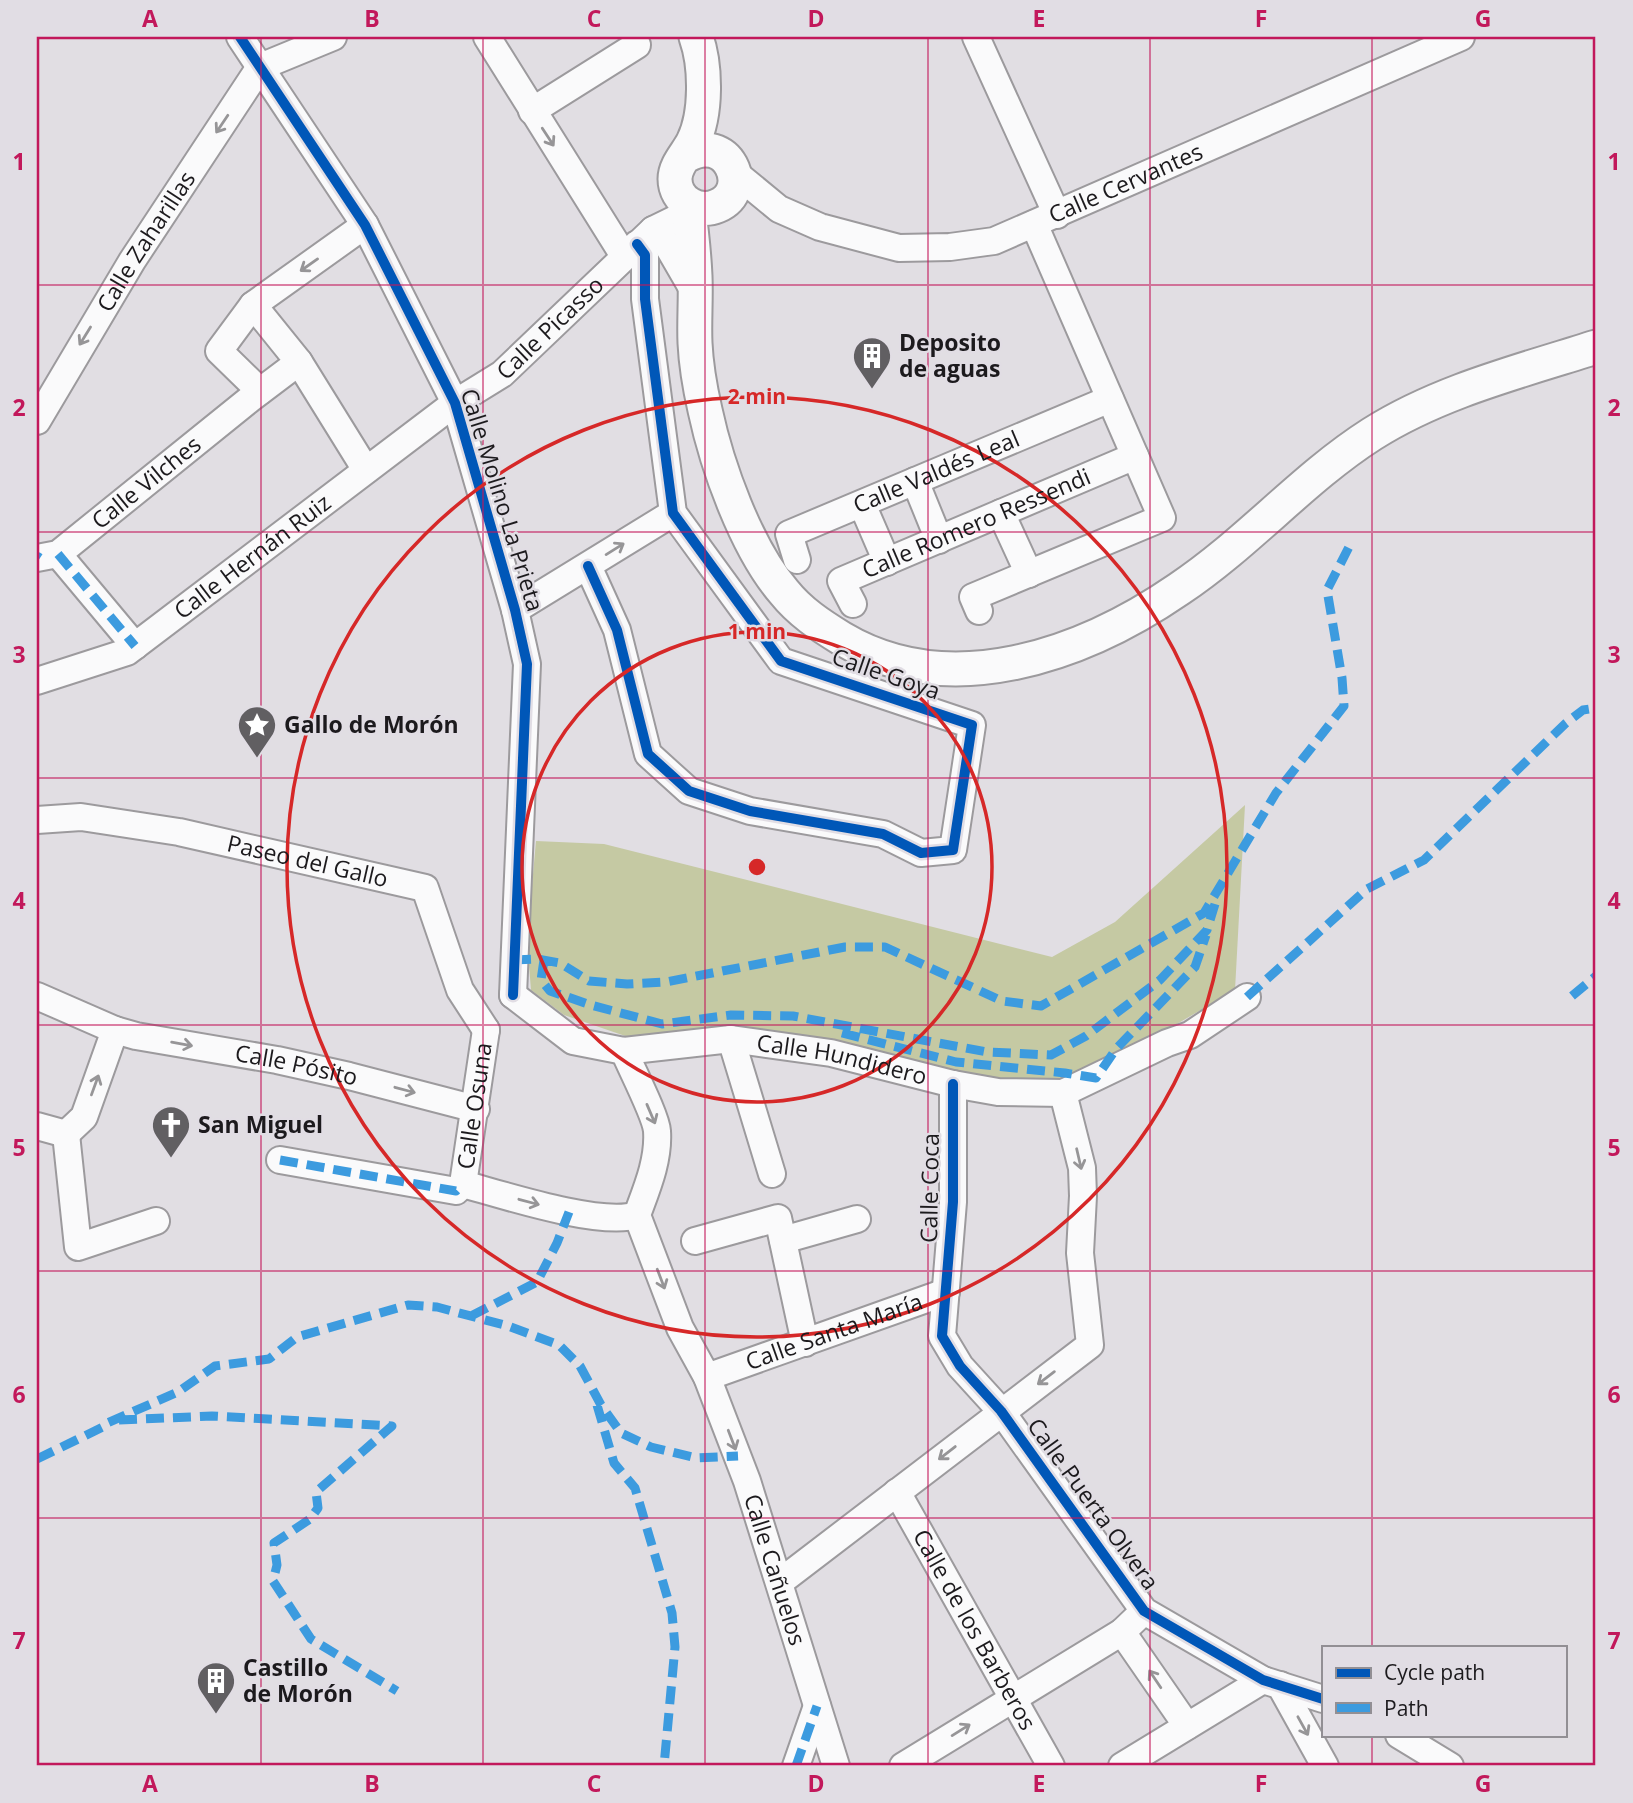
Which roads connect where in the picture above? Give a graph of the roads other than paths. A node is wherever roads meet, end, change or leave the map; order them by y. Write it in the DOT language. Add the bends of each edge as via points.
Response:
graph roads {
  1 [pos="240,37"];
  2 [pos="333,37"];
  3 [pos="487,37"];
  4 [pos="696,37"];
  5 [pos="711,37"];
  6 [pos="976,37"];
  7 [pos="1461,37"];
  8 [pos="637,45"];
  9 [pos="260,67"];
  10 [pos="532,111"];
  11 [pos="730,165"];
  12 [pos="696,195"];
  13 [pos="779,209"];
  14 [pos="1046,219"];
  15 [pos="365,225"];
  16 [pos="638,243"];
  17 [pos="695,285"];
  18 [pos="253,304"];
  19 [pos="1596,347"];
  20 [pos="299,362"];
  21 [pos="255,395"];
  22 [pos="1110,399"];
  23 [pos="455,403"];
  24 [pos="37,421"];
  25 [pos="1135,456"];
  26 [pos="366,470"];
  27 [pos="915,481"];
  28 [pos="862,503"];
  29 [pos="673,513"];
  30 [pos="1001,513"];
  31 [pos="939,540"];
  32 [pos="43,556"];
  33 [pos="797,560"];
  34 [pos="887,562"];
  35 [pos="588,566"];
  36 [pos="1028,574"];
  37 [pos="853,604"];
  38 [pos="515,610"];
  39 [pos="979,611"];
  40 [pos="135,646"];
  41 [pos="37,681"];
  42 [pos="37,820"];
  43 [pos="513,995"];
  44 [pos="37,996"];
  45 [pos="1247,997"];
  46 [pos="115,1030"];
  47 [pos="486,1030"];
  48 [pos="731,1039"];
  49 [pos="624,1051"];
  50 [pos="953,1084"];
  51 [pos="1063,1093"];
  52 [pos="475,1109"];
  53 [pos="37,1126"];
  54 [pos="65,1134"];
  55 [pos="280,1160"];
  56 [pos="772,1174"];
  57 [pos="463,1184"];
  58 [pos="637,1215"];
  59 [pos="857,1219"];
  60 [pos="156,1222"];
  61 [pos="783,1240"];
  62 [pos="695,1241"];
  63 [pos="946,1292"];
  64 [pos="805,1343"];
  65 [pos="707,1377"];
  66 [pos="1001,1411"];
  67 [pos="897,1492"];
  68 [pos="780,1582"];
  69 [pos="1144,1611"];
  70 [pos="1122,1632"];
  71 [pos="1272,1683"];
  72 [pos="1012,1698"];
  73 [pos="1322,1699"];
  74 [pos="817,1706"];
  75 [pos="1186,1726"];
  76 [pos="1401,1736"];
  77 [pos="796,1766"];
  78 [pos="836,1766"];
  79 [pos="903,1766"];
  80 [pos="1051,1766"];
  81 [pos="1122,1766"];
  82 [pos="1325,1766"];
  83 [pos="1450,1766"];
  1 -- 9 [label="street, Calle Molino La Prieta"];
  2 -- 9 [label="street"];
  3 -- 10 [label="street"];
  4 -- 12 [label="main road" via="704,75 695,138"];
  5 -- 11 [label="main road"];
  6 -- 14 [label="street"];
  7 -- 14 [label="street, Calle Cervantes"];
  8 -- 10 [label="street"];
  9 -- 15 [label="street, Calle Molino La Prieta"];
  9 -- 24 [label="street, Calle Zaharillas, one-way" via="132,261"];
  10 -- 16 [label="street, one-way"];
  11 -- 12 [label="main road" via="733,189"];
  11 -- 12 [label="main road" via="710,149 693,151"];
  11 -- 13 [label="street, Calle Cervantes"];
  12 -- 13 [label="street, Calle Cervantes"];
  12 -- 16 [label="street, Calle Picasso"];
  12 -- 17 [label="main road"];
  13 -- 14 [label="street, Calle Cervantes" via="820,227 899,247 994,241"];
  14 -- 22 [label="street"];
  15 -- 18 [label="street, one-way"];
  15 -- 23 [label="street, Calle Molino La Prieta"];
  16 -- 17 [label="street" via="666,243"];
  16 -- 23 [label="street, Calle Picasso" via="502,374"];
  16 -- 29 [label="street, Calle Goya" via="645,255 645,299"];
  17 -- 19 [label="main road" via="695,346 705,411 725,478 764,565 798,607 850,643 885,659 955,671 1042,656 1134,617 1180,589 1372,434 1448,396"];
  18 -- 20 [label="street"];
  18 -- 21 [label="street" via="219,351"];
  20 -- 21 [label="street, Calle Vilches"];
  20 -- 26 [label="street"];
  21 -- 32 [label="street, Calle Vilches"];
  22 -- 25 [label="street"];
  22 -- 27 [label="street, Calle Valdés Leal"];
  23 -- 26 [label="street, Calle Hernán Ruiz"];
  23 -- 38 [label="street, Calle Molino La Prieta"];
  25 -- 30 [label="street, Calle Romero Ressendi"];
  25 -- 36 [label="street" via="1161,518"];
  26 -- 40 [label="street, Calle Hernán Ruiz"];
  27 -- 28 [label="street, Calle Valdés Leal"];
  27 -- 31 [label="street"];
  28 -- 33 [label="street, Calle Valdés Leal" via="789,534"];
  28 -- 34 [label="street"];
  35 -- 29 [label="street, one-way"];
  29 -- 35 [label="street, Calle Goya" via="781,661 972,725 953,850 921,853 883,835 750,811 689,791 648,754 617,630"];
  30 -- 31 [label="street, Calle Romero Ressendi"];
  30 -- 36 [label="street"];
  31 -- 34 [label="street, Calle Romero Ressendi"];
  32 -- 40 [label="street"];
  34 -- 37 [label="street, Calle Romero Ressendi" via="841,581"];
  35 -- 38 [label="street"];
  36 -- 39 [label="street" via="973,597"];
  38 -- 43 [label="street, Calle Molino La Prieta" via="527,664"];
  40 -- 41 [label="street, Calle Hernán Ruiz"];
  42 -- 47 [label="street, Paseo del Gallo" via="81,817 179,832 425,888 460,990"];
  43 -- 47 [label="street"];
  43 -- 49 [label="street, Calle Hundidero" via="573,1041"];
  44 -- 46 [label="street, Calle Pósito"];
  45 -- 51 [label="street, Calle Hundidero" via="1190,1035"];
  46 -- 52 [label="street, Calle Pósito, one-way" via="313,1068"];
  54 -- 46 [label="street, one-way" via="84,1117"];
  47 -- 52 [label="street, Calle Osuna"];
  48 -- 49 [label="street, Calle Hundidero"];
  48 -- 50 [label="street, Calle Hundidero" via="831,1053"];
  48 -- 56 [label="street"];
  49 -- 58 [label="street, one-way" via="657,1128 650,1180"];
  50 -- 51 [label="street, Calle Hundidero" via="1004,1093"];
  50 -- 63 [label="street, Calle Coca" via="953,1202"];
  51 -- 66 [label="street, one-way" via="1082,1168 1080,1253 1090,1345"];
  52 -- 57 [label="street, Calle Osuna"];
  53 -- 54 [label="street"];
  54 -- 60 [label="street" via="78,1247"];
  55 -- 57 [label="street" via="456,1191"];
  57 -- 58 [label="street, one-way" via="569,1212"];
  58 -- 65 [label="street, Calle Cañuelos, one-way" via="680,1328"];
  59 -- 61 [label="street"];
  61 -- 62 [label="street" via="778,1218"];
  61 -- 64 [label="street"];
  63 -- 64 [label="street, Calle Santa María"];
  63 -- 66 [label="street, Calle Santa María" via="942,1336 960,1366"];
  64 -- 65 [label="street, Calle Santa María"];
  65 -- 68 [label="street, Calle Cañuelos, one-way"];
  66 -- 67 [label="street, one-way"];
  66 -- 69 [label="street, Calle Puerta Olvera"];
  67 -- 68 [label="street"];
  67 -- 72 [label="street, Calle de los Barberos"];
  68 -- 74 [label="street, Calle Cañuelos"];
  69 -- 70 [label="street"];
  69 -- 71 [label="street, Calle Puerta Olvera"];
  70 -- 72 [label="street"];
  75 -- 70 [label="street, one-way"];
  71 -- 73 [label="street, Calle Puerta Olvera"];
  71 -- 75 [label="street"];
  71 -- 82 [label="street, one-way"];
  79 -- 72 [label="street, one-way"];
  72 -- 80 [label="street, Calle de los Barberos"];
  74 -- 77 [label="street"];
  74 -- 78 [label="street, Calle Cañuelos"];
  75 -- 81 [label="street"];
  76 -- 83 [label="street"];
}
